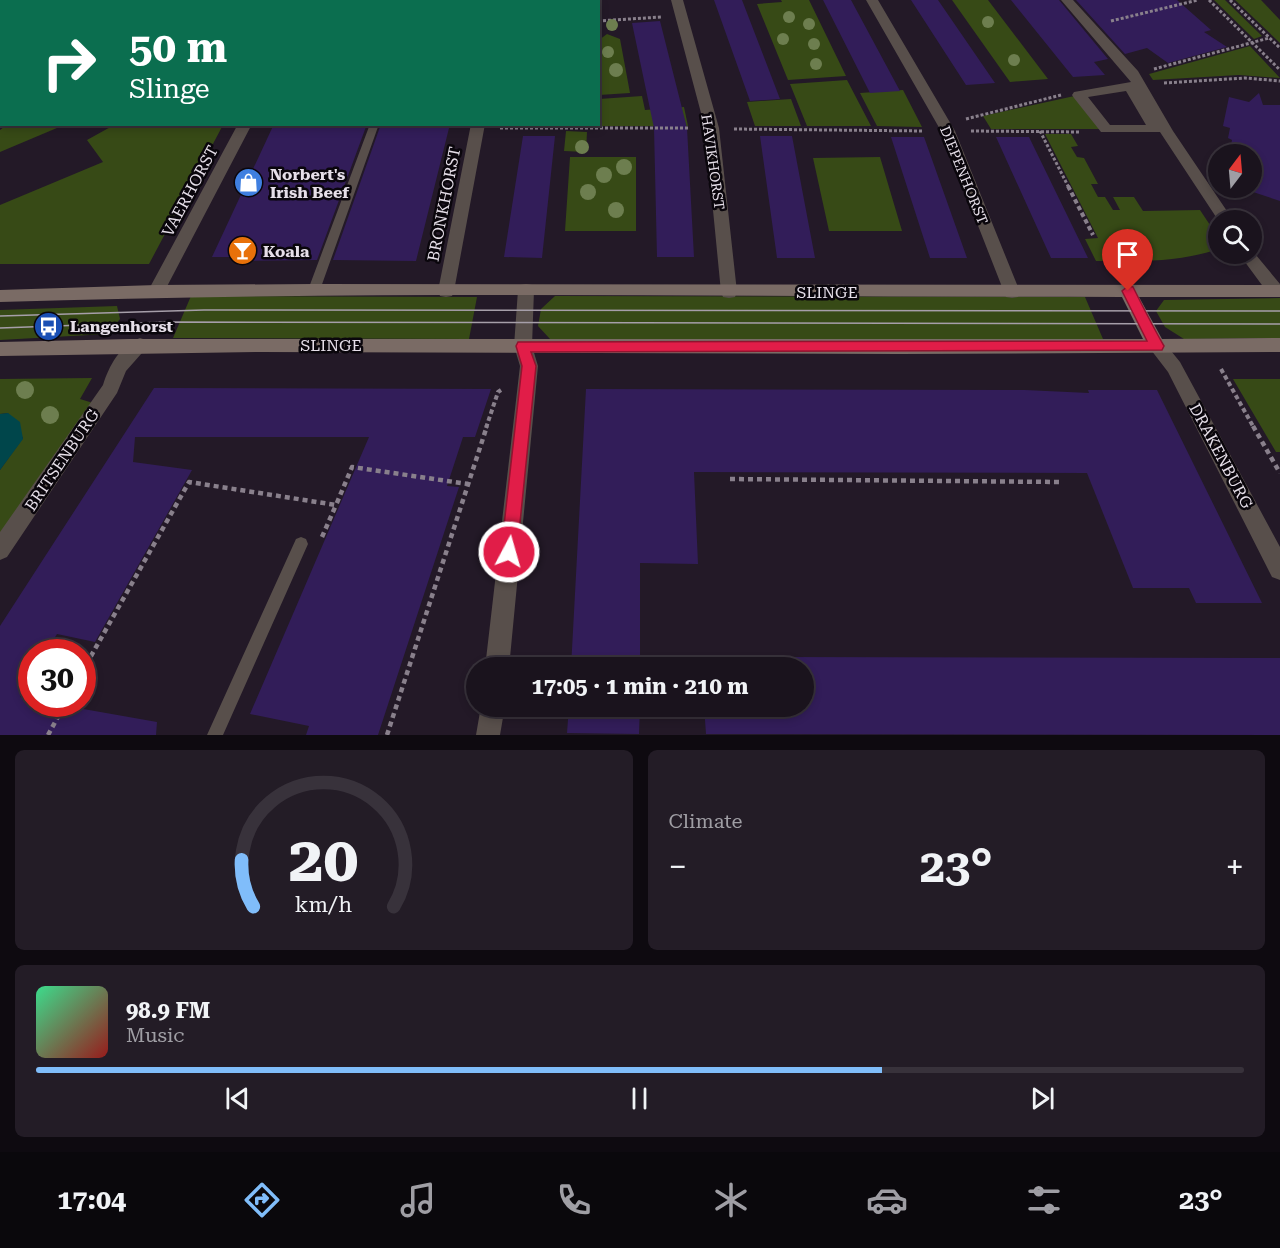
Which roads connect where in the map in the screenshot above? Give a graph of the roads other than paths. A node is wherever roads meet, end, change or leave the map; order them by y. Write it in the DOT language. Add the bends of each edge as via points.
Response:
graph roads {
  1 [pos="677,0"];
  2 [pos="872,0"];
  3 [pos="1067,0"];
  4 [pos="244,126"];
  5 [pos="374,126"];
  6 [pos="478,126"];
  7 [pos="1106,129"];
  8 [pos="1219,210"];
  9 [pos="1256,264"];
  10 [pos="314,290"];
  11 [pos="526,290"];
  12 [pos="156,291"];
  13 [pos="446,291"];
  14 [pos="1128,291"];
  15 [pos="1278,291"];
  16 [pos="729,292"];
  17 [pos="1012,292"];
  18 [pos="0,296"];
  19 [pos="140,345"];
  20 [pos="1280,345"];
  21 [pos="523,346"];
  22 [pos="1157,346"];
  23 [pos="0,350"];
  24 [pos="301,544"];
  25 [pos="0,550"];
  26 [pos="1280,569"];
  27 [pos="498,657"];
  28 [pos="490,717"];
  29 [pos="215,735"];
  30 [pos="488,735"];
  1 -- 16 [label="street, HAVIKHORST" via="712,128"];
  2 -- 17 [label="street, DIEPENHORST" via="947,128"];
  3 -- 8 [label="street" via="1136,80"];
  4 -- 12 [label="street, VAERHORST"];
  5 -- 10 [label="lane"];
  6 -- 13 [label="street, BRONKHORST"];
  7 -- 7 [label="street" via="1116,129 1156,129 1130,86 1079,95"];
  9 -- 15 [label="street"];
  10 -- 12 [label="main road, SLINGE"];
  10 -- 13 [label="main road, SLINGE"];
  11 -- 13 [label="main road, SLINGE"];
  11 -- 16 [label="main road, SLINGE"];
  11 -- 21 [label="street"];
  12 -- 18 [label="main road, SLINGE"];
  14 -- 15 [label="main road, SLINGE"];
  14 -- 17 [label="main road, SLINGE"];
  14 -- 22 [label="main road"];
  16 -- 17 [label="main road, SLINGE"];
  19 -- 21 [label="main road, SLINGE"];
  19 -- 23 [label="main road, SLINGE"];
  19 -- 25 [label="street, BRITSENBURG" via="118,368 111,388"];
  20 -- 22 [label="main road, SLINGE"];
  21 -- 22 [label="main road, SLINGE"];
  21 -- 27 [label="street" via="529,366"];
  22 -- 26 [label="street, DRAKENBURG" via="1174,367"];
  24 -- 29 [label="lane"];
  28 -- 30 [label="street"];
}
